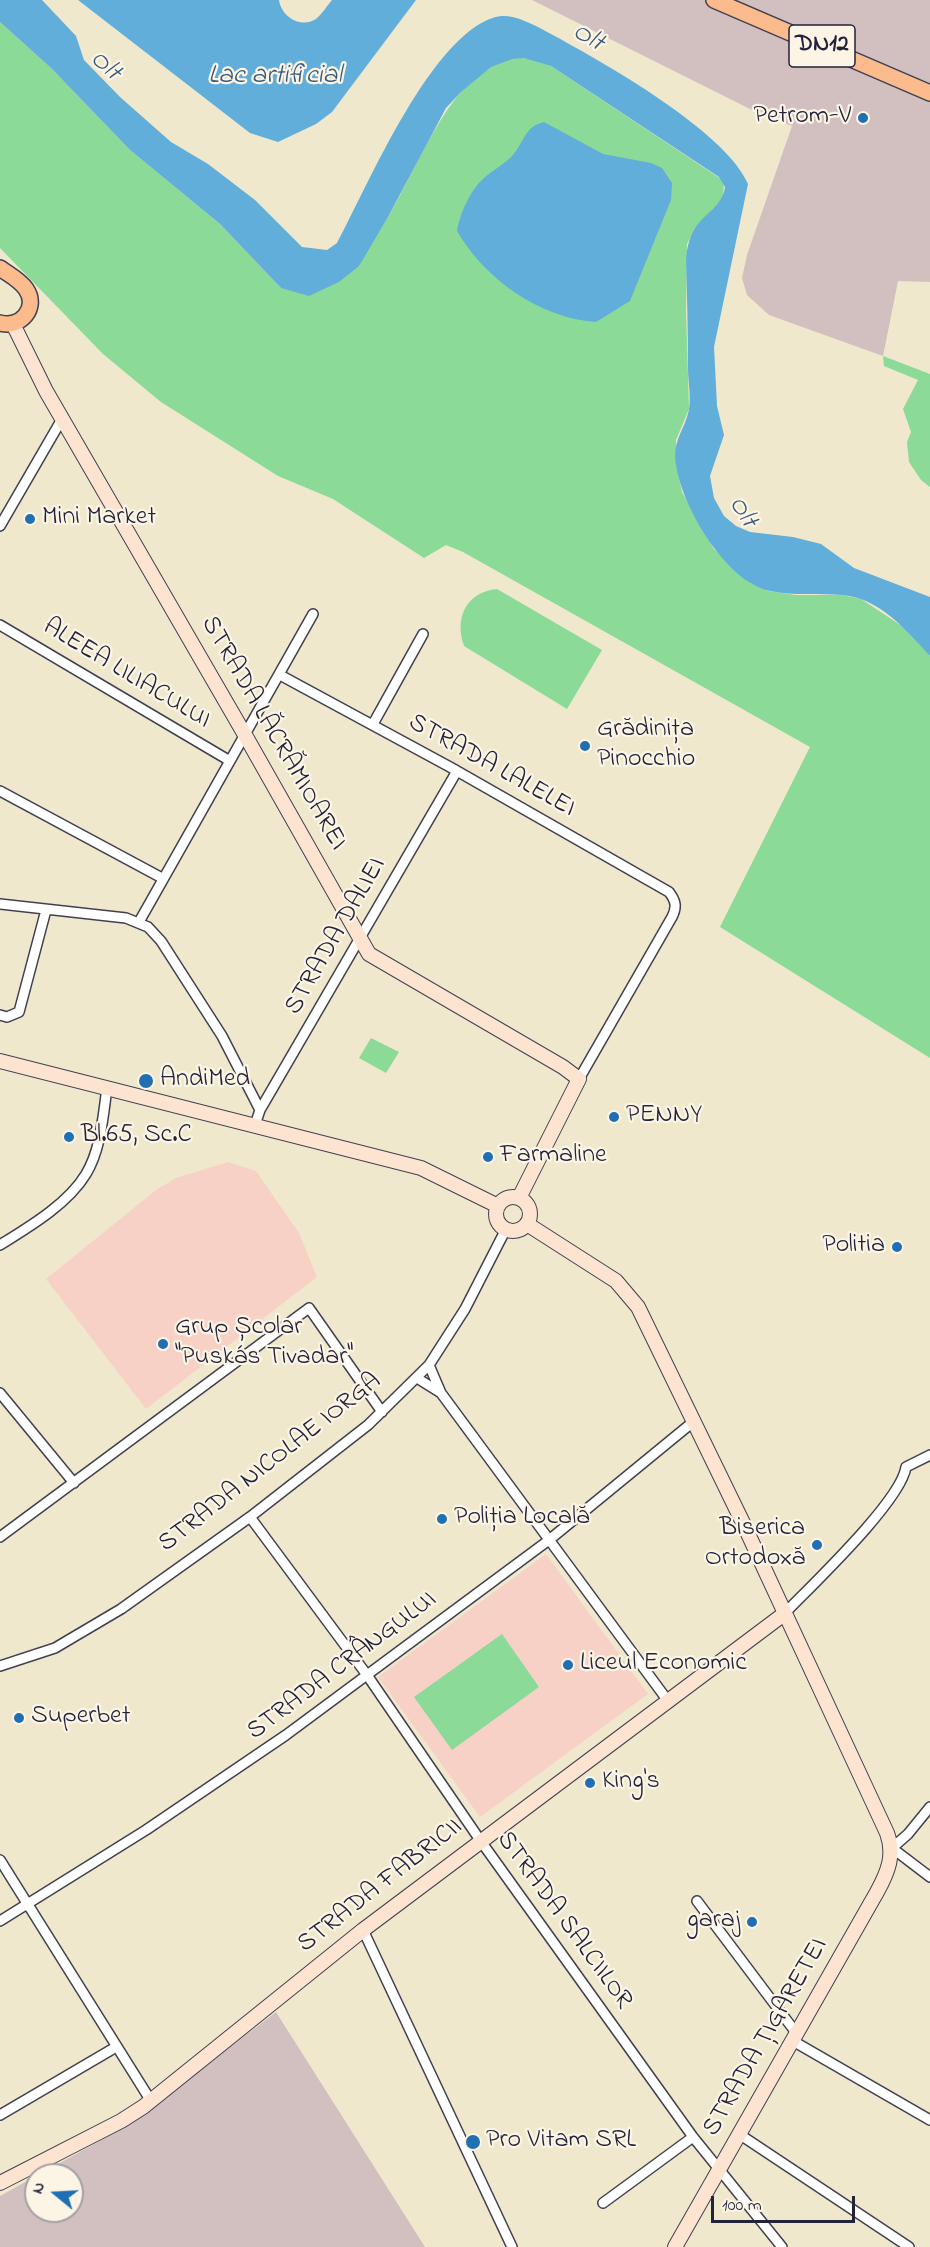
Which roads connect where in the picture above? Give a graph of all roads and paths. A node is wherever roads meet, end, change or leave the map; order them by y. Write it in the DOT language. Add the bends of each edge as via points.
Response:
graph roads {
  1 [pos="714,0"];
  2 [pos="930,93"];
  3 [pos="0,257"];
  4 [pos="0,268"];
  5 [pos="0,281"];
  6 [pos="21,284"];
  7 [pos="6,327"];
  8 [pos="62,419"];
  9 [pos="0,526"];
  10 [pos="313,614"];
  11 [pos="0,625"];
  12 [pos="423,634"];
  13 [pos="280,675"];
  14 [pos="373,724"];
  15 [pos="245,735"];
  16 [pos="230,761"];
  17 [pos="457,771"];
  18 [pos="0,791"];
  19 [pos="162,878"];
  20 [pos="0,904"];
  21 [pos="46,910"];
  22 [pos="139,922"];
  23 [pos="360,939"];
  24 [pos="0,1016"];
  25 [pos="0,1061"];
  26 [pos="579,1079"];
  27 [pos="107,1088"];
  28 [pos="260,1110"];
  29 [pos="255,1125"];
  30 [pos="519,1198"];
  31 [pos="498,1206"];
  32 [pos="527,1224"];
  33 [pos="506,1229"];
  34 [pos="0,1245"];
  35 [pos="429,1365"];
  36 [pos="417,1378"];
  37 [pos="0,1393"];
  38 [pos="441,1393"];
  39 [pos="382,1412"];
  40 [pos="693,1422"];
  41 [pos="930,1455"];
  42 [pos="74,1483"];
  43 [pos="250,1517"];
  44 [pos="0,1537"];
  45 [pos="549,1540"];
  46 [pos="784,1614"];
  47 [pos="0,1666"];
  48 [pos="367,1675"];
  49 [pos="668,1701"];
  50 [pos="930,1807"];
  51 [pos="480,1840"];
  52 [pos="892,1848"];
  53 [pos="0,1860"];
  54 [pos="930,1877"];
  55 [pos="698,1901"];
  56 [pos="28,1902"];
  57 [pos="0,1921"];
  58 [pos="363,1930"];
  59 [pos="795,2038"];
  60 [pos="116,2047"];
  61 [pos="151,2101"];
  62 [pos="0,2115"];
  63 [pos="930,2120"];
  64 [pos="739,2134"];
  65 [pos="693,2137"];
  66 [pos="719,2172"];
  67 [pos="0,2183"];
  68 [pos="603,2202"];
  69 [pos="512,2247"];
  70 [pos="675,2247"];
  71 [pos="782,2247"];
  72 [pos="909,2247"];
  1 -- 2 [label="main road, DN12"];
  3 -- 6 [label="main road"];
  4 -- 6 [label="main road"];
  5 -- 6 [label="main road"];
  6 -- 7 [label="main road" via="30,298 28,311"];
  7 -- 8 [label="main road, STRADA LĂCRĂMIOAREI"];
  8 -- 9 [label="street"];
  8 -- 15 [label="main road, STRADA LĂCRĂMIOAREI"];
  10 -- 13 [label="street"];
  11 -- 16 [label="street, ALEEA LILIACULUI"];
  12 -- 14 [label="street"];
  13 -- 14 [label="street, STRADA LALELEI"];
  13 -- 15 [label="street"];
  14 -- 17 [label="street, STRADA LALELEI"];
  15 -- 16 [label="street"];
  15 -- 23 [label="main road, STRADA LĂCRĂMIOAREI"];
  16 -- 19 [label="street"];
  17 -- 23 [label="street, STRADA DALIEI"];
  17 -- 26 [label="street, STRADA LALELEI" via="669,892 676,903 672,917"];
  18 -- 19 [label="street"];
  19 -- 22 [label="street"];
  20 -- 21 [label="street"];
  21 -- 22 [label="street" via="111,915"];
  21 -- 24 [label="street" via="19,1012"];
  22 -- 28 [label="street" via="156,934 184,976 222,1036"];
  23 -- 26 [label="main road, STRADA LĂCRĂMIOAREI" via="377,961"];
  23 -- 28 [label="street, STRADA DALIEI"];
  25 -- 27 [label="main road"];
  26 -- 30 [label="main road"];
  27 -- 29 [label="main road"];
  27 -- 34 [label="street" via="102,1125 86,1174 66,1196"];
  28 -- 29 [label="street, STRADA DALIEI"];
  29 -- 31 [label="main road" via="422,1168"];
  30 -- 31 [label="main road" via="505,1199"];
  30 -- 32 [label="main road" via="529,1209"];
  31 -- 33 [label="main road" via="497,1217"];
  32 -- 33 [label="main road" via="518,1230"];
  32 -- 40 [label="main road" via="605,1273 632,1297"];
  33 -- 35 [label="street, STRADA NICOLAE IORGA" via="465,1309"];
  35 -- 36 [label="street, STRADA NICOLAE IORGA"];
  35 -- 38 [label="street"];
  36 -- 38 [label="street"];
  36 -- 39 [label="street, STRADA NICOLAE IORGA"];
  37 -- 42 [label="street"];
  38 -- 45 [label="street"];
  39 -- 42 [label="street" via="309,1308"];
  39 -- 43 [label="street, STRADA NICOLAE IORGA"];
  40 -- 45 [label="street, STRADA CRÂNGULUI"];
  40 -- 46 [label="main road"];
  41 -- 46 [label="street" via="906,1467 897,1491"];
  42 -- 44 [label="street"];
  43 -- 47 [label="street, STRADA NICOLAE IORGA" via="92,1628 55,1648"];
  43 -- 48 [label="street, STRADA SALCIILOR"];
  45 -- 48 [label="street, STRADA CRÂNGULUI"];
  45 -- 49 [label="street"];
  46 -- 49 [label="main road, STRADA FABRICII"];
  46 -- 52 [label="main road"];
  48 -- 51 [label="street, STRADA SALCIILOR"];
  48 -- 56 [label="street, STRADA CRÂNGULUI" via="237,1771"];
  49 -- 51 [label="main road, STRADA FABRICII"];
  50 -- 52 [label="street"];
  51 -- 58 [label="main road, STRADA FABRICII"];
  51 -- 65 [label="street, STRADA SALCIILOR"];
  52 -- 54 [label="street"];
  52 -- 59 [label="main road, STRADA ȚIGARETEI" via="882,1882"];
  53 -- 56 [label="street"];
  55 -- 59 [label="street"];
  56 -- 57 [label="street, STRADA CRÂNGULUI"];
  56 -- 60 [label="street"];
  58 -- 61 [label="main road, STRADA FABRICII"];
  58 -- 69 [label="street"];
  59 -- 63 [label="street"];
  59 -- 64 [label="main road, STRADA ȚIGARETEI"];
  60 -- 61 [label="street"];
  60 -- 62 [label="street"];
  61 -- 67 [label="main road, STRADA FABRICII" via="121,2121"];
  64 -- 66 [label="main road, STRADA ȚIGARETEI"];
  64 -- 72 [label="street"];
  65 -- 66 [label="street, STRADA SALCIILOR"];
  65 -- 68 [label="street"];
  66 -- 70 [label="main road, STRADA ȚIGARETEI"];
  66 -- 71 [label="street, STRADA SALCIILOR"];
}
